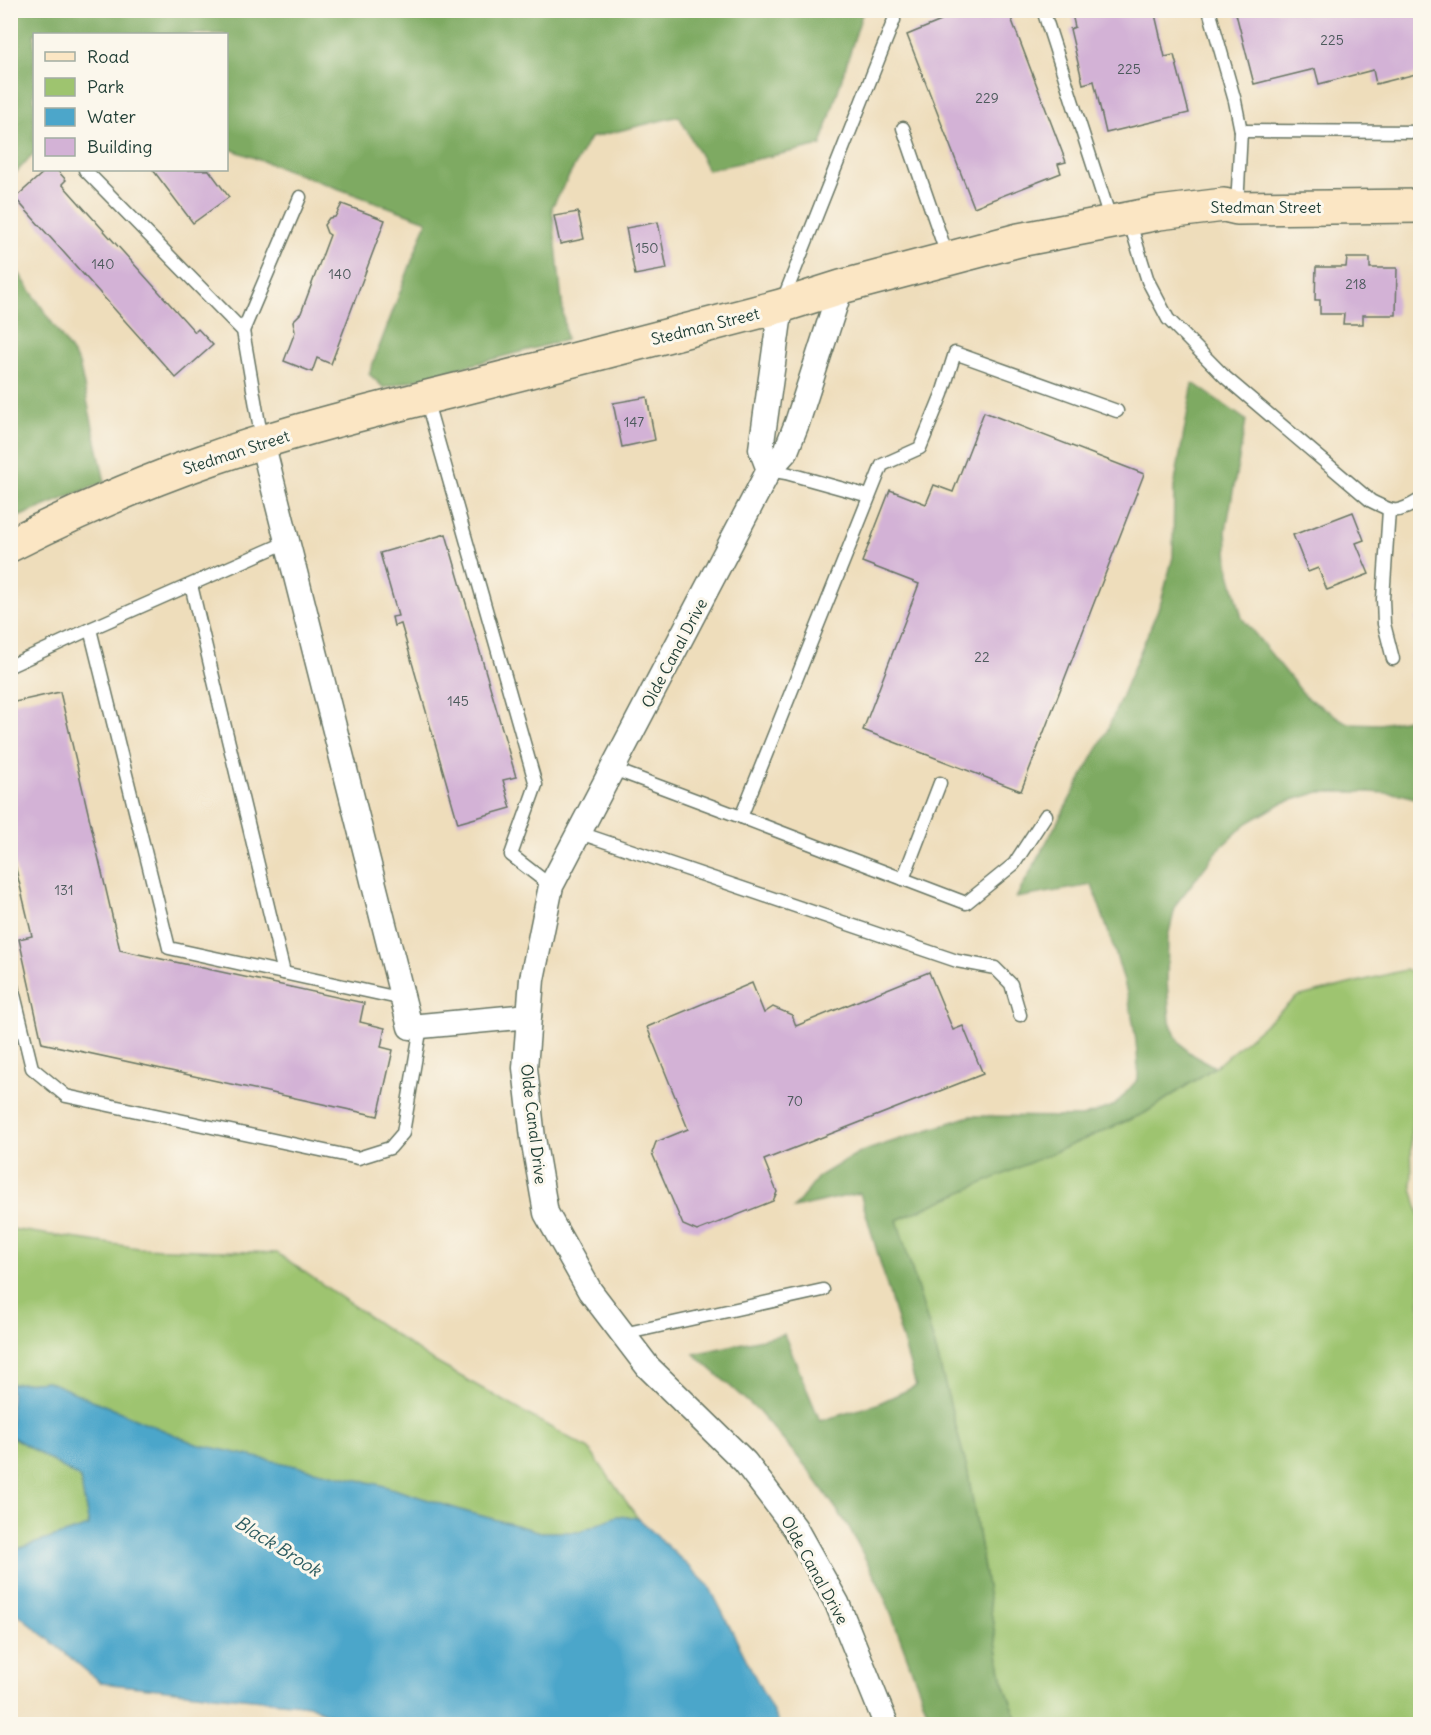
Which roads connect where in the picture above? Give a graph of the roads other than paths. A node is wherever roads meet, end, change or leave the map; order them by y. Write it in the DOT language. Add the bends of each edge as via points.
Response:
graph roads {
  1 [pos="1043,10"];
  2 [pos="1209,10"];
  3 [pos="894,20"];
  4 [pos="903,128"];
  5 [pos="1241,131"];
  6 [pos="1420,132"];
  7 [pos="86,171"];
  8 [pos="300,197"];
  9 [pos="1420,206"];
  10 [pos="1237,208"];
  11 [pos="1120,220"];
  12 [pos="948,259"];
  13 [pos="841,287"];
  14 [pos="781,306"];
  15 [pos="243,331"];
  16 [pos="425,398"];
  17 [pos="1117,411"];
  18 [pos="262,442"];
  19 [pos="769,470"];
  20 [pos="869,496"];
  21 [pos="1420,500"];
  22 [pos="1389,510"];
  23 [pos="287,542"];
  24 [pos="10,545"];
  25 [pos="191,585"];
  26 [pos="90,629"];
  27 [pos="1393,659"];
  28 [pos="10,666"];
  29 [pos="614,769"];
  30 [pos="940,783"];
  31 [pos="1046,815"];
  32 [pos="741,817"];
  33 [pos="580,833"];
  34 [pos="903,879"];
  35 [pos="551,886"];
  36 [pos="284,973"];
  37 [pos="10,978"];
  38 [pos="403,999"];
  39 [pos="1020,1015"];
  40 [pos="529,1017"];
  41 [pos="421,1026"];
  42 [pos="823,1290"];
  43 [pos="623,1334"];
  44 [pos="886,1725"];
  1 -- 11 [label="lane"];
  2 -- 5 [label="lane"];
  3 -- 14 [label="lane"];
  4 -- 12 [label="lane"];
  5 -- 6 [label="lane"];
  5 -- 10 [label="lane"];
  7 -- 15 [label="lane"];
  8 -- 15 [label="lane"];
  9 -- 10 [label="main road, Stedman Street"];
  10 -- 11 [label="main road, Stedman Street" via="1224,205"];
  11 -- 12 [label="main road, Stedman Street" via="1018,240"];
  11 -- 22 [label="lane" via="1168,319 1225,377 1371,501"];
  12 -- 13 [label="main road, Stedman Street"];
  13 -- 14 [label="main road, Stedman Street"];
  13 -- 19 [label="street, Olde Canal Drive" via="786,451"];
  14 -- 16 [label="main road, Stedman Street"];
  14 -- 19 [label="street" via="761,449"];
  15 -- 18 [label="lane"];
  16 -- 18 [label="main road, Stedman Street"];
  16 -- 35 [label="lane" via="536,785 511,855"];
  17 -- 20 [label="lane" via="955,353 920,448 882,465"];
  18 -- 23 [label="street"];
  18 -- 24 [label="main road, Stedman Street" via="111,497"];
  19 -- 20 [label="lane"];
  19 -- 29 [label="street, Olde Canal Drive"];
  20 -- 32 [label="lane"];
  21 -- 22 [label="lane" via="1403,510"];
  22 -- 27 [label="lane" via="1383,599 1384,624"];
  23 -- 25 [label="lane"];
  23 -- 38 [label="street"];
  25 -- 26 [label="lane"];
  25 -- 36 [label="lane"];
  26 -- 28 [label="lane"];
  26 -- 36 [label="lane" via="169,948"];
  29 -- 32 [label="lane"];
  29 -- 33 [label="street, Olde Canal Drive"];
  30 -- 34 [label="lane"];
  31 -- 34 [label="lane" via="1014,864 966,903"];
  32 -- 34 [label="lane"];
  33 -- 35 [label="street, Olde Canal Drive"];
  33 -- 39 [label="lane" via="957,961 995,968 1011,984"];
  35 -- 40 [label="street, Olde Canal Drive" via="532,979"];
  36 -- 38 [label="lane"];
  37 -- 41 [label="lane" via="32,1068 66,1096 358,1158 390,1148 403,1133"];
  38 -- 41 [label="street" via="410,1027"];
  40 -- 41 [label="street"];
  40 -- 43 [label="street, Olde Canal Drive" via="525,1068 546,1213 590,1291"];
  42 -- 43 [label="lane"];
  43 -- 44 [label="street, Olde Canal Drive" via="648,1366 745,1462 795,1528 837,1604"];
}
